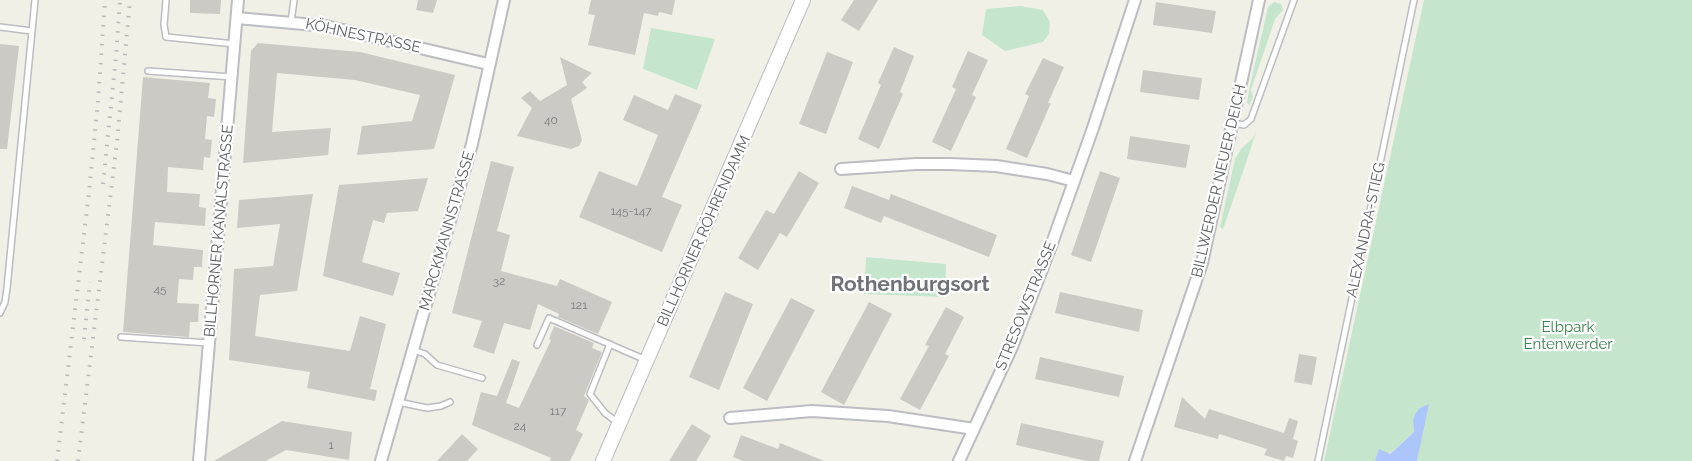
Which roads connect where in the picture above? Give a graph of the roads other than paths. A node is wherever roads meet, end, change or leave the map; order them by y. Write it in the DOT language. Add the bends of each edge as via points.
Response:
graph roads {
  1 [pos="35,0"];
  2 [pos="166,0"];
  3 [pos="238,0"];
  4 [pos="294,0"];
  5 [pos="504,0"];
  6 [pos="803,0"];
  7 [pos="1135,0"];
  8 [pos="1259,0"];
  9 [pos="1294,0"];
  10 [pos="1414,0"];
  11 [pos="237,18"];
  12 [pos="291,22"];
  13 [pos="0,27"];
  14 [pos="32,30"];
  15 [pos="235,44"];
  16 [pos="488,64"];
  17 [pos="148,71"];
  18 [pos="232,77"];
  19 [pos="1232,123"];
  20 [pos="841,169"];
  21 [pos="1074,181"];
  22 [pos="0,313"];
  23 [pos="121,337"];
  24 [pos="209,343"];
  25 [pos="610,344"];
  26 [pos="537,345"];
  27 [pos="413,350"];
  28 [pos="648,361"];
  29 [pos="482,378"];
  30 [pos="398,402"];
  31 [pos="450,402"];
  32 [pos="730,418"];
  33 [pos="620,423"];
  34 [pos="974,429"];
  35 [pos="199,461"];
  36 [pos="381,461"];
  37 [pos="603,461"];
  38 [pos="959,461"];
  39 [pos="1135,461"];
  40 [pos="1318,461"];
  1 -- 14 [label="lane"];
  2 -- 15 [label="lane" via="166,37"];
  3 -- 11 [label="street, BILLHORNER KANALSTRASSE"];
  4 -- 12 [label="lane"];
  5 -- 16 [label="street, MARCKMANNSTRASSE"];
  6 -- 28 [label="street, BILLHORNER RÖHRENDAMM"];
  7 -- 21 [label="street, STRESOWSTRASSE"];
  8 -- 19 [label="street, BILLWERDER NEUER DEICH"];
  9 -- 19 [label="lane" via="1251,119 1244,125"];
  10 -- 40 [label="lane, ALEXANDRA-STIEG"];
  11 -- 12 [label="street, KÖHNESTRASSE"];
  11 -- 15 [label="street, BILLHORNER KANALSTRASSE"];
  12 -- 16 [label="street, KÖHNESTRASSE"];
  13 -- 14 [label="lane"];
  14 -- 22 [label="lane" via="7,288"];
  15 -- 18 [label="street, BILLHORNER KANALSTRASSE"];
  16 -- 27 [label="street, MARCKMANNSTRASSE" via="472,144"];
  17 -- 18 [label="lane"];
  18 -- 24 [label="street, BILLHORNER KANALSTRASSE"];
  19 -- 39 [label="street, BILLWERDER NEUER DEICH" via="1202,263"];
  20 -- 21 [label="street" via="916,164 996,166"];
  21 -- 34 [label="street, STRESOWSTRASSE" via="1012,347"];
  23 -- 24 [label="lane"];
  24 -- 35 [label="street, BILLHORNER KANALSTRASSE"];
  25 -- 26 [label="lane" via="549,318"];
  25 -- 28 [label="lane"];
  25 -- 33 [label="lane" via="590,394 605,413"];
  27 -- 29 [label="lane" via="437,365"];
  27 -- 30 [label="street, MARCKMANNSTRASSE"];
  28 -- 33 [label="street, BILLHORNER RÖHRENDAMM"];
  30 -- 31 [label="lane" via="427,408"];
  30 -- 36 [label="street, MARCKMANNSTRASSE"];
  32 -- 34 [label="street" via="812,411 888,416"];
  33 -- 37 [label="street, BILLHORNER RÖHRENDAMM"];
  34 -- 38 [label="street, STRESOWSTRASSE"];
}
